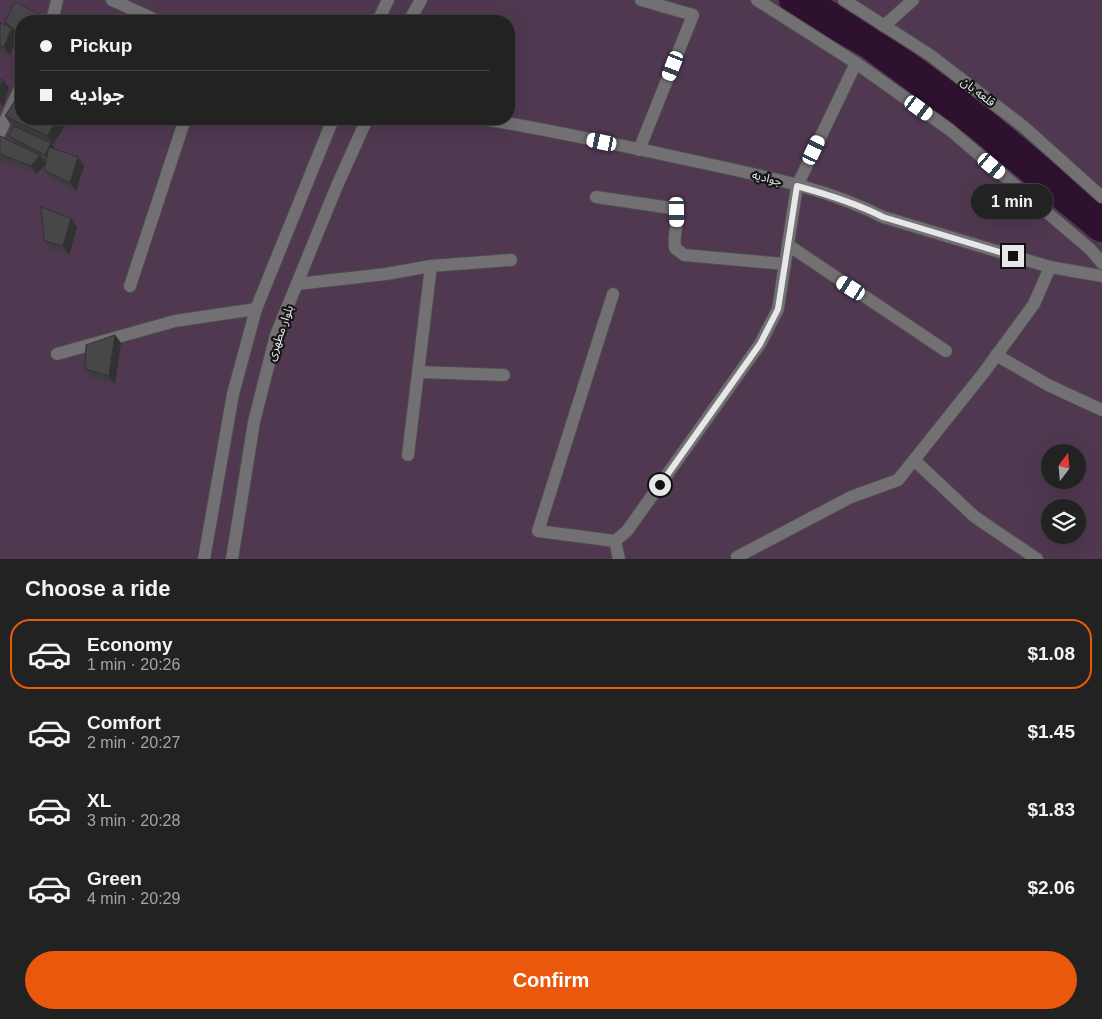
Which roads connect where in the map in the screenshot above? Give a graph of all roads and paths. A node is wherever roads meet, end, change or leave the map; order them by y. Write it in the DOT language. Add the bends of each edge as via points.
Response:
graph roads {
  1 [pos="57,0"];
  2 [pos="112,0"];
  3 [pos="388,0"];
  4 [pos="421,0"];
  5 [pos="641,0"];
  6 [pos="756,0"];
  7 [pos="844,0"];
  8 [pos="913,0"];
  9 [pos="53,15"];
  10 [pos="145,15"];
  11 [pos="381,15"];
  12 [pos="412,15"];
  13 [pos="884,26"];
  14 [pos="856,63"];
  15 [pos="15,99"];
  16 [pos="515,124"];
  17 [pos="183,125"];
  18 [pos="332,125"];
  19 [pos="364,125"];
  20 [pos="0,132"];
  21 [pos="639,150"];
  22 [pos="797,186"];
  23 [pos="596,197"];
  24 [pos="1102,197"];
  25 [pos="788,245"];
  26 [pos="511,260"];
  27 [pos="1102,263"];
  28 [pos="784,264"];
  29 [pos="432,266"];
  30 [pos="1050,267"];
  31 [pos="1102,276"];
  32 [pos="297,284"];
  33 [pos="130,286"];
  34 [pos="613,294"];
  35 [pos="256,309"];
  36 [pos="946,351"];
  37 [pos="57,354"];
  38 [pos="996,355"];
  39 [pos="418,372"];
  40 [pos="504,375"];
  41 [pos="1102,410"];
  42 [pos="408,455"];
  43 [pos="914,460"];
  44 [pos="616,541"];
  45 [pos="737,557"];
  46 [pos="204,559"];
  47 [pos="232,559"];
  48 [pos="619,559"];
  49 [pos="1037,559"];
  1 -- 9 [label="street"];
  2 -- 10 [label="street"];
  3 -- 11 [label="street"];
  4 -- 12 [label="street"];
  5 -- 21 [label="street" via="693,15"];
  6 -- 14 [label="street"];
  7 -- 13 [label="street, قلعه بان"];
  8 -- 13 [label="street"];
  13 -- 24 [label="street, قلعه بان" via="930,55 1024,127"];
  14 -- 22 [label="street"];
  14 -- 27 [label="street" via="950,130 1090,249"];
  15 -- 20 [label="street"];
  16 -- 21 [label="street, جوادیه"];
  17 -- 33 [label="street"];
  18 -- 35 [label="street"];
  19 -- 32 [label="street, بلوار مطهری"];
  21 -- 22 [label="street, جوادیه"];
  22 -- 25 [label="street"];
  22 -- 30 [label="street, جوادیه" via="866,208 883,217"];
  23 -- 28 [label="street" via="671,208 677,212 678,222 675,248 684,254"];
  25 -- 28 [label="street"];
  25 -- 36 [label="street"];
  26 -- 29 [label="street"];
  28 -- 44 [label="street" via="778,309 760,344 627,531"];
  29 -- 32 [label="street"];
  29 -- 39 [label="street"];
  30 -- 31 [label="street, جوادیه"];
  30 -- 38 [label="street" via="1034,304"];
  32 -- 47 [label="street, بلوار مطهری" via="276,335 254,422"];
  34 -- 44 [label="street" via="538,532"];
  35 -- 37 [label="street" via="175,321"];
  35 -- 46 [label="street" via="233,394"];
  38 -- 41 [label="street" via="1048,385"];
  38 -- 43 [label="street"];
  39 -- 40 [label="street"];
  39 -- 42 [label="street"];
  43 -- 45 [label="street" via="898,480 851,497"];
  43 -- 49 [label="street" via="975,517"];
  44 -- 48 [label="street"];
}
